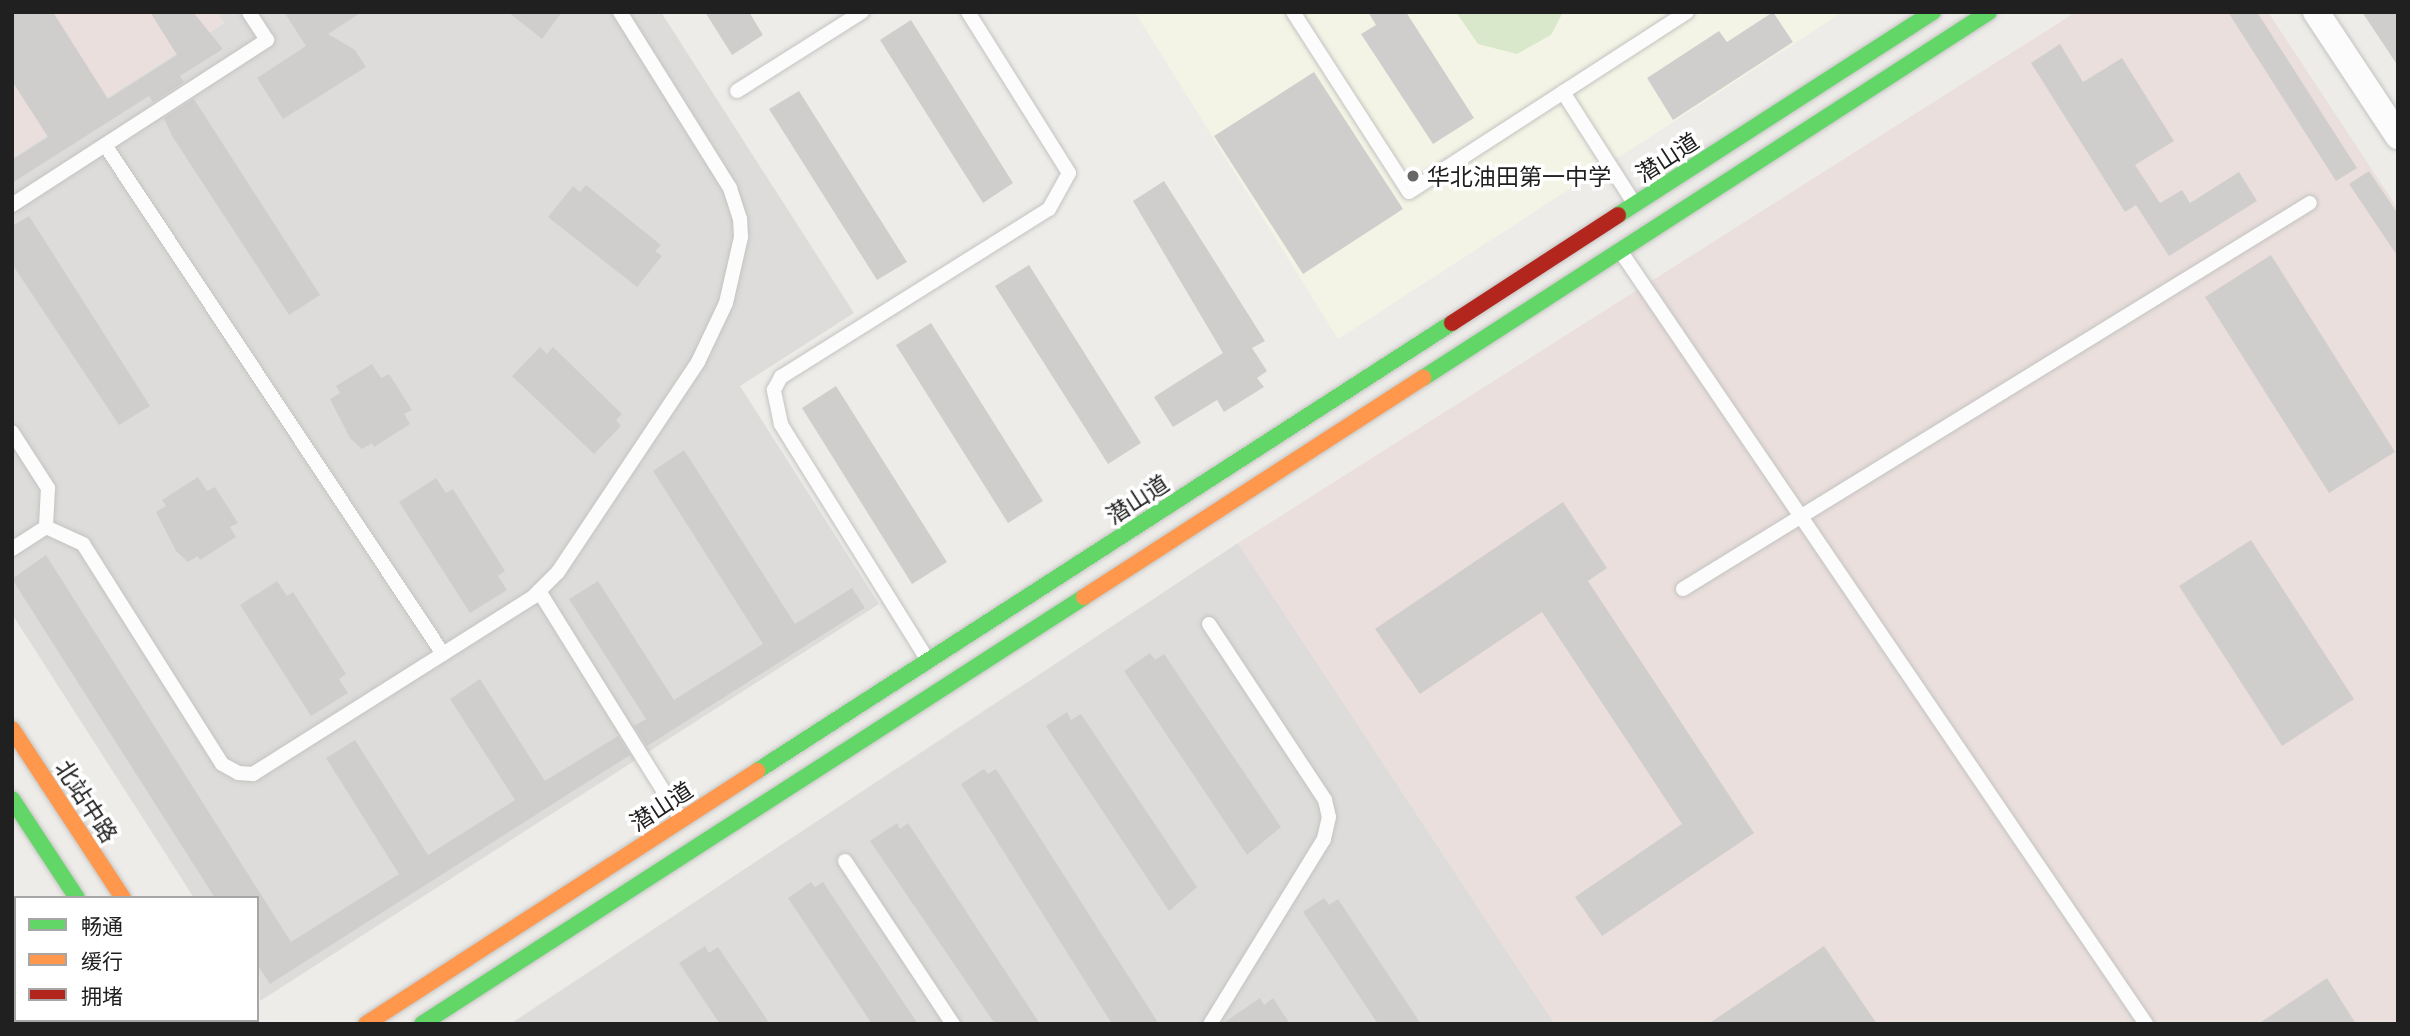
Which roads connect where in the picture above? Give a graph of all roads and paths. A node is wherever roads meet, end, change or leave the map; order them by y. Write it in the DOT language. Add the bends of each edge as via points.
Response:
graph roads {
  1 [pos="249,12"];
  2 [pos="620,12"];
  3 [pos="862,12"];
  4 [pos="968,12"];
  5 [pos="1293,12"];
  6 [pos="1687,12"];
  7 [pos="1933,12"];
  8 [pos="1989,12"];
  9 [pos="2316,12"];
  10 [pos="737,91"];
  11 [pos="1563,93"];
  12 [pos="2398,136"];
  13 [pos="105,145"];
  14 [pos="1635,204"];
  15 [pos="2310,204"];
  16 [pos="12,205"];
  17 [pos="1620,251"];
  18 [pos="12,432"];
  19 [pos="1801,517"];
  20 [pos="46,527"];
  21 [pos="12,549"];
  22 [pos="1683,589"];
  23 [pos="539,592"];
  24 [pos="1209,624"];
  25 [pos="443,654"];
  26 [pos="928,661"];
  27 [pos="12,729"];
  28 [pos="12,799"];
  29 [pos="682,820"];
  30 [pos="845,861"];
  31 [pos="76,896"];
  32 [pos="122,896"];
  33 [pos="366,1024"];
  34 [pos="422,1024"];
  35 [pos="953,1024"];
  36 [pos="1210,1024"];
  37 [pos="2146,1024"];
  1 -- 13 [label="lane" via="267,40"];
  2 -- 23 [label="lane" via="730,188 741,237 726,303 698,362 558,572"];
  3 -- 10 [label="lane"];
  4 -- 26 [label="lane" via="1069,173 1049,209 780,377 774,390 781,424"];
  5 -- 11 [label="lane" via="1409,192"];
  6 -- 11 [label="lane"];
  7 -- 14 [label="main road, 潜山道"];
  8 -- 17 [label="main road"];
  9 -- 12 [label="street"];
  11 -- 14 [label="lane"];
  13 -- 16 [label="lane"];
  13 -- 25 [label="lane"];
  14 -- 26 [label="main road, 潜山道"];
  15 -- 19 [label="lane"];
  17 -- 19 [label="lane"];
  17 -- 34 [label="main road"];
  18 -- 20 [label="lane" via="48,488"];
  19 -- 22 [label="lane"];
  19 -- 37 [label="lane"];
  20 -- 21 [label="lane"];
  20 -- 25 [label="lane" via="83,544 222,764 238,773 253,774"];
  23 -- 25 [label="lane"];
  23 -- 29 [label="lane"];
  24 -- 36 [label="lane" via="1325,800 1329,817 1324,839"];
  26 -- 29 [label="main road, 潜山道"];
  27 -- 32 [label="main road, 北站中路"];
  28 -- 31 [label="main road"];
  29 -- 33 [label="main road, 潜山道"];
  30 -- 35 [label="lane"];
}
